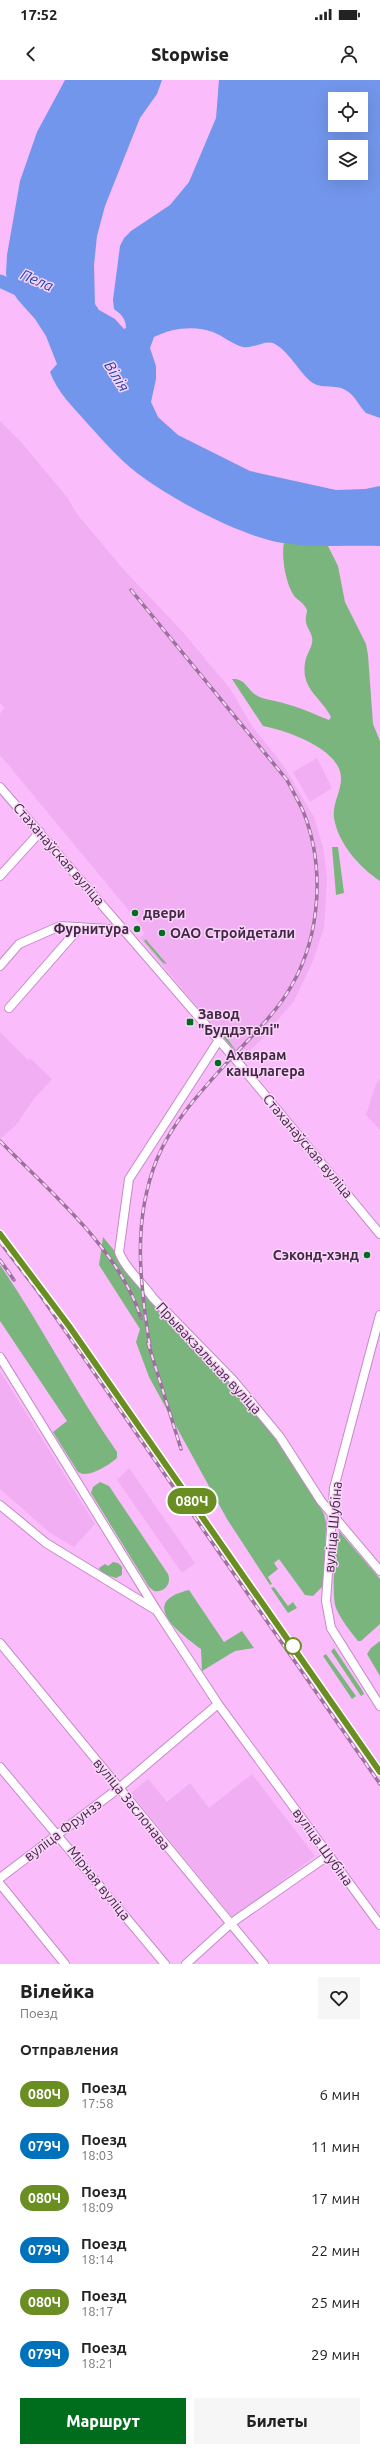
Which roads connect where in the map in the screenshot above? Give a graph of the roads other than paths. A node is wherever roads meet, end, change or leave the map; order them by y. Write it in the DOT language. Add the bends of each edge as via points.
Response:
graph roads {
  1 [pos="0,787"];
  2 [pos="40,832"];
  3 [pos="0,876"];
  4 [pos="80,927"];
  5 [pos="124,930"];
  6 [pos="0,966"];
  7 [pos="9,1008"];
  8 [pos="219,1040"];
  9 [pos="380,1234"];
  10 [pos="380,1314"];
  11 [pos="0,1357"];
  12 [pos="0,1505"];
  13 [pos="332,1513"];
  14 [pos="380,1571"];
  15 [pos="157,1611"];
  16 [pos="0,1644"];
  17 [pos="218,1704"];
  18 [pos="380,1706"];
  19 [pos="0,1767"];
  20 [pos="119,1788"];
  21 [pos="58,1834"];
  22 [pos="329,1855"];
  23 [pos="0,1878"];
  24 [pos="0,1884"];
  25 [pos="230,1924"];
  26 [pos="380,1925"];
  27 [pos="65,1964"];
  28 [pos="165,1964"];
  29 [pos="186,1964"];
  30 [pos="264,1964"];
  1 -- 2 [label="street, Стаханаўская вуліца"];
  2 -- 3 [label="street"];
  2 -- 5 [label="street, Стаханаўская вуліца"];
  4 -- 5 [label="street"];
  4 -- 6 [label="street" via="60,926 19,944"];
  4 -- 7 [label="street"];
  5 -- 8 [label="street, Стаханаўская вуліца"];
  8 -- 9 [label="street, Стаханаўская вуліца"];
  8 -- 13 [label="street, Прывакзальная вуліца" via="129,1179 119,1252 153,1298 233,1380 280,1437 321,1501"];
  10 -- 13 [label="street, вуліца Шубіна" via="334,1488"];
  11 -- 15 [label="street, вуліца Шубіна"];
  12 -- 15 [label="street, вуліца Шубіна" via="46,1544"];
  13 -- 14 [label="street, Прывакзальная вуліца"];
  13 -- 18 [label="street, вуліца Шубіна" via="326,1602 328,1621"];
  15 -- 17 [label="street, вуліца Шубіна"];
  16 -- 20 [label="street, вуліца Заслонава"];
  17 -- 20 [label="street, вуліца Фрунзэ"];
  17 -- 22 [label="street, вуліца Шубіна"];
  19 -- 21 [label="street, Мірная вуліца"];
  20 -- 21 [label="street, вуліца Фрунзэ"];
  20 -- 25 [label="street, вуліца Заслонава"];
  21 -- 23 [label="street, вуліца Фрунзэ"];
  21 -- 28 [label="street, Мірная вуліца"];
  22 -- 25 [label="street"];
  22 -- 26 [label="street, вуліца Шубіна"];
  24 -- 27 [label="street"];
  25 -- 29 [label="street"];
  25 -- 30 [label="street, вуліца Заслонава"];
}
